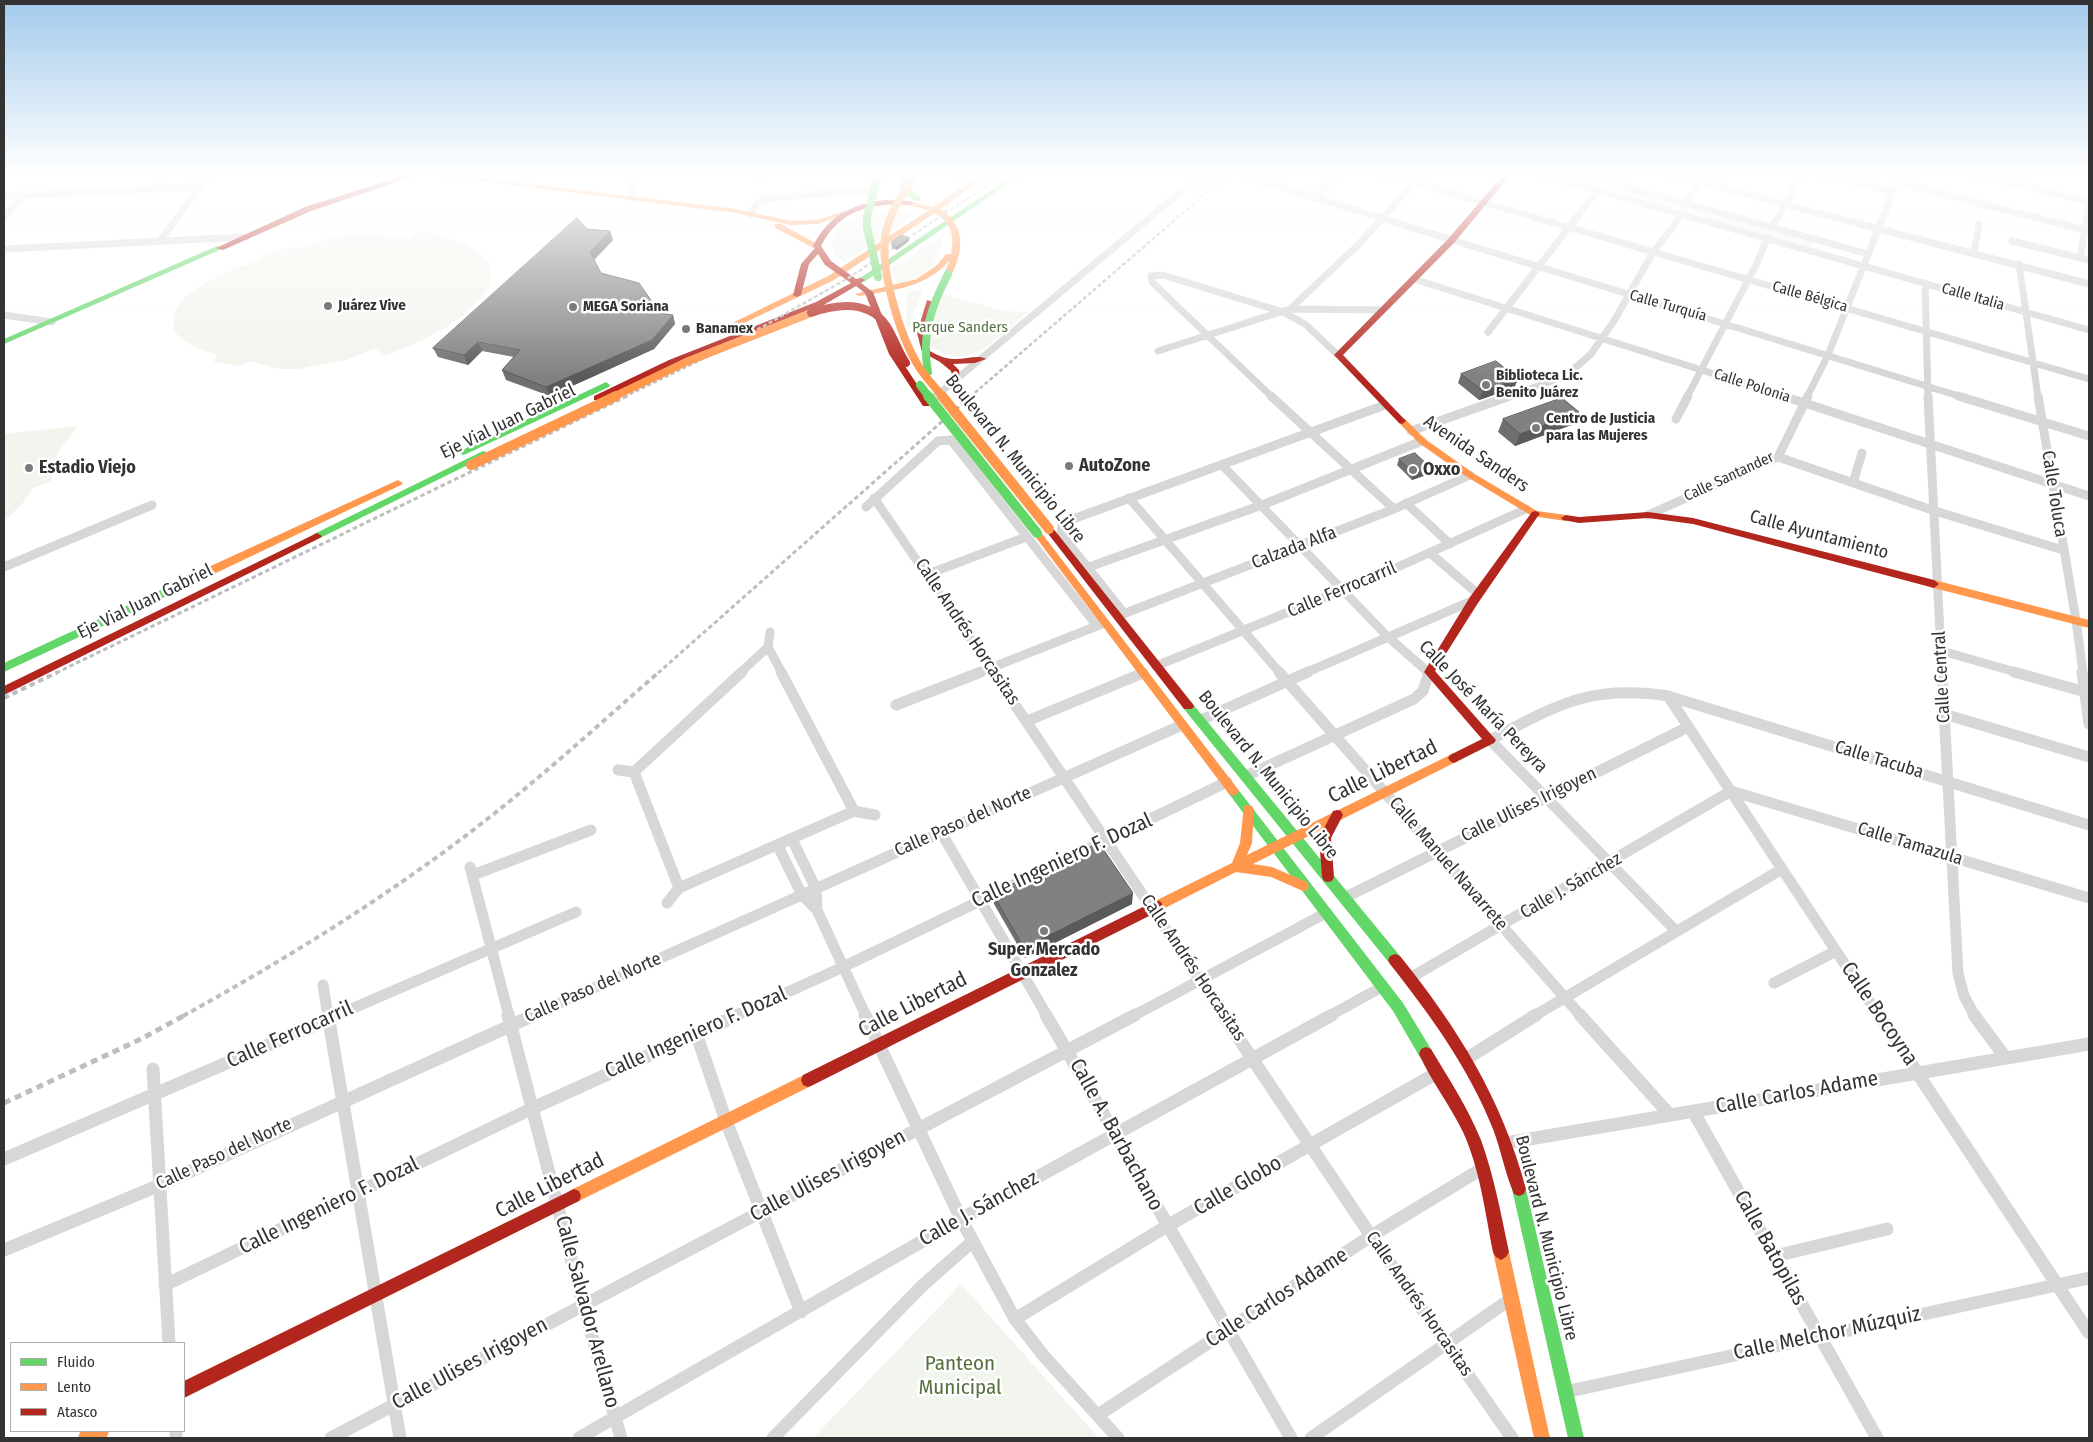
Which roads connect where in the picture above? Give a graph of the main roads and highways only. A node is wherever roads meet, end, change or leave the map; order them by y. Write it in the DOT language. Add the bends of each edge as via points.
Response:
graph roads {
  1 [pos="235,241"];
  2 [pos="808,241"];
  3 [pos="820,241"];
  4 [pos="870,241"];
  5 [pos="881,241"];
  6 [pos="885,241"];
  7 [pos="920,241"];
  8 [pos="958,241"];
  9 [pos="1451,241"];
  10 [pos="817,248"];
  11 [pos="946,269"];
  12 [pos="841,272"];
  13 [pos="857,283"];
  14 [pos="869,292"];
  15 [pos="797,295"];
  16 [pos="842,299"];
  17 [pos="819,304"];
  18 [pos="875,305"];
  19 [pos="4,342"];
  20 [pos="982,359"];
  21 [pos="944,362"];
  22 [pos="906,363"];
  23 [pos="957,380"];
  24 [pos="932,384"];
  25 [pos="926,404"];
  26 [pos="419,485"];
  27 [pos="1531,511"];
  28 [pos="2089,624"];
  29 [pos="4,668"];
  30 [pos="4,691"];
  31 [pos="1490,740"];
  32 [pos="1248,810"];
  33 [pos="1337,815"];
  34 [pos="1296,837"];
  35 [pos="1276,847"];
  36 [pos="1236,867"];
  37 [pos="1328,877"];
  38 [pos="1308,888"];
  39 [pos="185,1390"];
  40 [pos="99,1432"];
  41 [pos="86,1438"];
  42 [pos="1542,1438"];
  43 [pos="1576,1438"];
  1 -- 19 [label="main road"];
  2 -- 10 [label="main road"];
  3 -- 10 [label="main road"];
  4 -- 22 [label="main road, Boulevard N. Municipio Libre, bridge"];
  5 -- 12 [label="main road, Eje Vial Juan Gabriel"];
  6 -- 24 [label="main road, Boulevard N. Municipio Libre, bridge" via="890,281 912,353"];
  7 -- 13 [label="main road, Eje Vial Juan Gabriel"];
  8 -- 11 [label="main road"];
  9 -- 27 [label="main road, Avenida Sanders" via="1338,355 1422,441 1470,475"];
  10 -- 12 [label="main road" via="828,263"];
  10 -- 15 [label="main road" via="805,264"];
  11 -- 14 [label="main road" via="917,284"];
  11 -- 21 [label="main road" via="921,324 920,334 926,352"];
  11 -- 24 [label="main road, bridge" via="924,329 923,349"];
  12 -- 13 [label="main road"];
  12 -- 15 [label="main road, Eje Vial Juan Gabriel"];
  13 -- 14 [label="main road"];
  13 -- 17 [label="main road, Eje Vial Juan Gabriel"];
  14 -- 16 [label="main road"];
  14 -- 18 [label="main road"];
  15 -- 29 [label="main road, Eje Vial Juan Gabriel"];
  16 -- 17 [label="main road"];
  16 -- 18 [label="main road"];
  17 -- 26 [label="main road, Eje Vial Juan Gabriel" via="672,362"];
  18 -- 25 [label="main road" via="901,369"];
  20 -- 21 [label="main road"];
  21 -- 23 [label="main road" via="955,370"];
  22 -- 26 [label="main road, bridge" via="886,324 874,312 854,305 825,308 686,362 471,466"];
  22 -- 32 [label="main road, Boulevard N. Municipio Libre, bridge" via="1032,535"];
  24 -- 34 [label="main road, Boulevard N. Municipio Libre, bridge"];
  26 -- 30 [label="main road, Eje Vial Juan Gabriel"];
  27 -- 28 [label="main road, Calle Ayuntamiento" via="1579,520 1648,515 1721,527"];
  27 -- 31 [label="main road, Calle José María Pereyra" via="1429,672"];
  31 -- 33 [label="main road, Calle Libertad"];
  32 -- 35 [label="main road, Boulevard N. Municipio Libre"];
  32 -- 36 [label="main road" via="1246,843"];
  33 -- 34 [label="main road, Calle Libertad"];
  33 -- 37 [label="main road" via="1325,838"];
  34 -- 35 [label="main road, Calle Libertad"];
  34 -- 37 [label="main road, Boulevard N. Municipio Libre"];
  35 -- 36 [label="main road, Calle Libertad"];
  35 -- 38 [label="main road, Boulevard N. Municipio Libre"];
  36 -- 38 [label="main road" via="1272,872"];
  36 -- 39 [label="main road, Calle Libertad"];
  37 -- 43 [label="main road, Boulevard N. Municipio Libre" via="1410,978 1466,1058 1506,1144 1517,1179"];
  38 -- 42 [label="main road, Boulevard N. Municipio Libre" via="1398,1008 1462,1115 1483,1168"];
  40 -- 41 [label="main road"];
}
